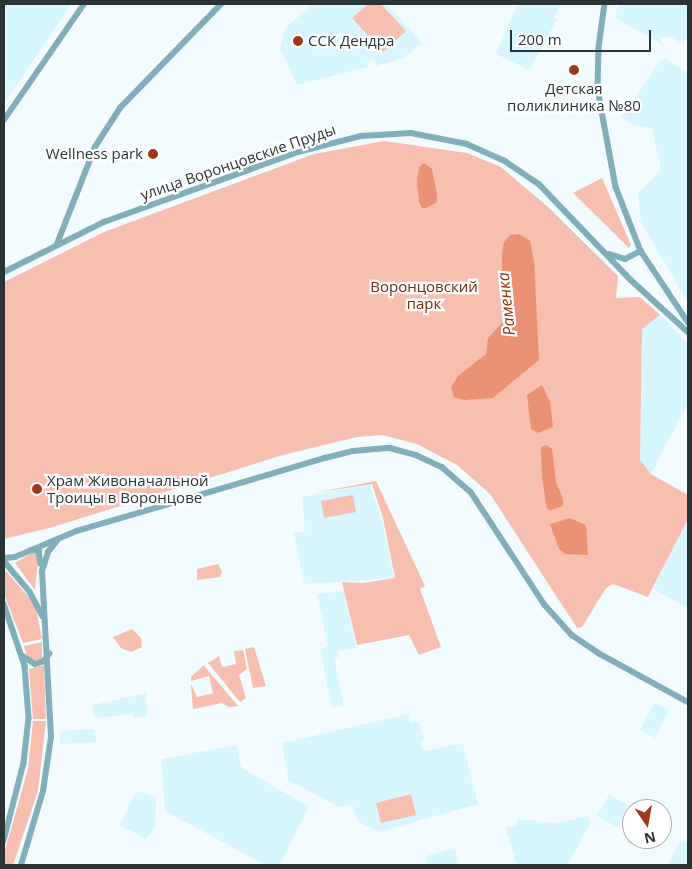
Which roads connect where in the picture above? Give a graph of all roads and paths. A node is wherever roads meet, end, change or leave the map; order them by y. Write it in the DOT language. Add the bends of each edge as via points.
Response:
graph roads {
  1 [pos="84,4"];
  2 [pos="222,4"];
  3 [pos="604,4"];
  4 [pos="4,120"];
  5 [pos="57,244"];
  6 [pos="603,250"];
  7 [pos="641,251"];
  8 [pos="4,271"];
  9 [pos="688,322"];
  10 [pos="687,331"];
  11 [pos="60,538"];
  12 [pos="29,551"];
  13 [pos="4,560"];
  14 [pos="42,571"];
  15 [pos="4,604"];
  16 [pos="45,619"];
  17 [pos="21,652"];
  18 [pos="49,654"];
  19 [pos="688,702"];
  20 [pos="4,841"];
  21 [pos="21,865"];
  1 -- 4 [label="street"];
  2 -- 5 [label="street" via="120,108 96,147"];
  3 -- 7 [label="street" via="599,48 600,109 621,204"];
  5 -- 6 [label="street, улица Воронцовские Пруды" via="104,222 298,152 360,136 411,133 467,144 505,161 538,184"];
  5 -- 8 [label="street, улица Воронцовские Пруды"];
  6 -- 7 [label="street, улица Воронцовские Пруды" via="620,259"];
  6 -- 10 [label="street, улица Воронцовские Пруды"];
  7 -- 9 [label="street"];
  11 -- 12 [label="street"];
  11 -- 14 [label="street" via="48,552"];
  11 -- 19 [label="street" via="343,453 379,447 401,450 442,467 472,492 545,605 572,635"];
  12 -- 13 [label="street"];
  12 -- 14 [label="street" via="39,552"];
  13 -- 16 [label="street" via="30,592"];
  14 -- 16 [label="street"];
  15 -- 17 [label="street"];
  16 -- 18 [label="street"];
  17 -- 18 [label="street" via="28,662 35,664 44,661"];
  17 -- 20 [label="street" via="28,694 27,745"];
  18 -- 21 [label="street" via="51,736 43,791"];
}
